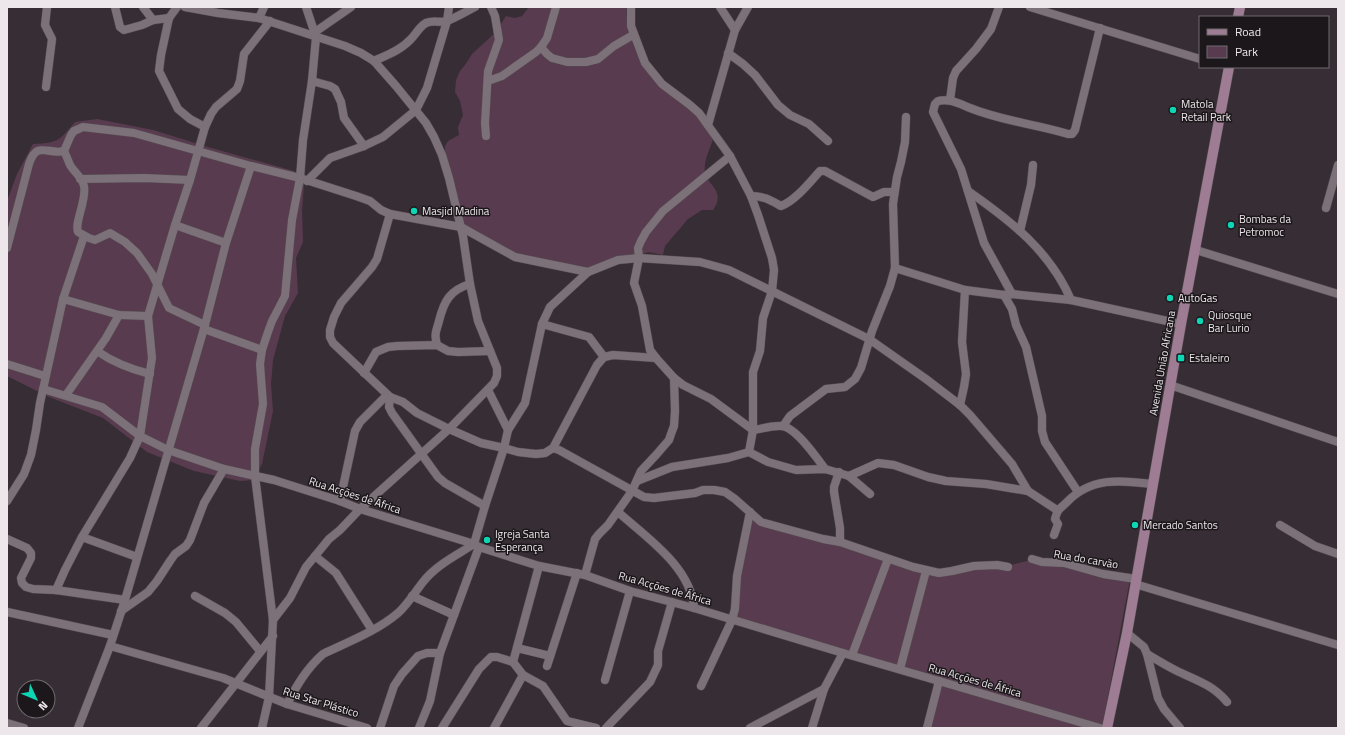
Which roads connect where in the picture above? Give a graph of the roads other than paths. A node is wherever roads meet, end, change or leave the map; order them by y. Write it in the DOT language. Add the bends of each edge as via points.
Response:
graph roads {
  1 [pos="115,7"];
  2 [pos="143,7"];
  3 [pos="177,7"];
  4 [pos="185,7"];
  5 [pos="264,7"];
  6 [pos="306,7"];
  7 [pos="351,7"];
  8 [pos="449,7"];
  9 [pos="475,7"];
  10 [pos="491,7"];
  11 [pos="556,7"];
  12 [pos="631,7"];
  13 [pos="720,7"];
  14 [pos="748,7"];
  15 [pos="999,7"];
  16 [pos="1030,7"];
  17 [pos="45,8"];
  18 [pos="169,18"];
  19 [pos="259,18"];
  20 [pos="153,20"];
  21 [pos="270,21"];
  22 [pos="447,21"];
  23 [pos="1100,28"];
  24 [pos="735,30"];
  25 [pos="315,34"];
  26 [pos="633,35"];
  27 [pos="541,47"];
  28 [pos="728,53"];
  29 [pos="1199,59"];
  30 [pos="374,61"];
  31 [pos="1228,68"];
  32 [pos="488,81"];
  33 [pos="312,82"];
  34 [pos="46,87"];
  35 [pos="950,100"];
  36 [pos="416,110"];
  37 [pos="906,117"];
  38 [pos="708,125"];
  39 [pos="205,127"];
  40 [pos="486,136"];
  41 [pos="828,141"];
  42 [pos="364,146"];
  43 [pos="64,151"];
  44 [pos="198,151"];
  45 [pos="730,156"];
  46 [pos="1033,164"];
  47 [pos="1338,165"];
  48 [pos="251,166"];
  49 [pos="80,178"];
  50 [pos="190,180"];
  51 [pos="304,180"];
  52 [pos="968,190"];
  53 [pos="894,192"];
  54 [pos="751,196"];
  55 [pos="1326,208"];
  56 [pos="390,214"];
  57 [pos="175,225"];
  58 [pos="461,227"];
  59 [pos="1020,231"];
  60 [pos="84,236"];
  61 [pos="226,243"];
  62 [pos="7,248"];
  63 [pos="1196,250"];
  64 [pos="639,258"];
  65 [pos="895,268"];
  66 [pos="588,272"];
  67 [pos="470,284"];
  68 [pos="157,285"];
  69 [pos="965,290"];
  70 [pos="772,291"];
  71 [pos="1338,294"];
  72 [pos="1008,295"];
  73 [pos="63,299"];
  74 [pos="1071,300"];
  75 [pos="119,315"];
  76 [pos="148,316"];
  77 [pos="542,324"];
  78 [pos="1181,324"];
  79 [pos="205,327"];
  80 [pos="869,339"];
  81 [pos="437,346"];
  82 [pos="262,350"];
  83 [pos="97,351"];
  84 [pos="490,351"];
  85 [pos="604,357"];
  86 [pos="656,358"];
  87 [pos="7,364"];
  88 [pos="364,373"];
  89 [pos="150,374"];
  90 [pos="45,376"];
  91 [pos="674,378"];
  92 [pos="1170,385"];
  93 [pos="43,388"];
  94 [pos="488,390"];
  95 [pos="66,395"];
  96 [pos="388,396"];
  97 [pos="960,405"];
  98 [pos="783,426"];
  99 [pos="449,430"];
  100 [pos="508,430"];
  101 [pos="754,430"];
  102 [pos="140,436"];
  103 [pos="1338,442"];
  104 [pos="504,448"];
  105 [pos="553,448"];
  106 [pos="168,450"];
  107 [pos="748,452"];
  108 [pos="422,454"];
  109 [pos="224,469"];
  110 [pos="825,469"];
  111 [pos="839,472"];
  112 [pos="255,476"];
  113 [pos="849,476"];
  114 [pos="638,481"];
  115 [pos="1152,484"];
  116 [pos="632,491"];
  117 [pos="1028,492"];
  118 [pos="1078,492"];
  119 [pos="870,494"];
  120 [pos="340,501"];
  121 [pos="7,502"];
  122 [pos="485,506"];
  123 [pos="360,509"];
  124 [pos="1057,510"];
  125 [pos="618,512"];
  126 [pos="750,512"];
  127 [pos="1280,525"];
  128 [pos="1054,535"];
  129 [pos="82,537"];
  130 [pos="7,539"];
  131 [pos="840,542"];
  132 [pos="477,545"];
  133 [pos="1338,554"];
  134 [pos="315,556"];
  135 [pos="137,557"];
  136 [pos="888,559"];
  137 [pos="1032,559"];
  138 [pos="539,566"];
  139 [pos="1008,566"];
  140 [pos="926,571"];
  141 [pos="581,574"];
  142 [pos="1135,581"];
  143 [pos="56,590"];
  144 [pos="630,591"];
  145 [pos="195,596"];
  146 [pos="412,596"];
  147 [pos="125,600"];
  148 [pos="672,602"];
  149 [pos="694,608"];
  150 [pos="121,611"];
  151 [pos="7,612"];
  152 [pos="454,615"];
  153 [pos="273,620"];
  154 [pos="732,620"];
  155 [pos="372,630"];
  156 [pos="1127,633"];
  157 [pos="113,635"];
  158 [pos="273,636"];
  159 [pos="1338,645"];
  160 [pos="110,646"];
  161 [pos="517,648"];
  162 [pos="260,652"];
  163 [pos="440,653"];
  164 [pos="843,653"];
  165 [pos="1147,654"];
  166 [pos="852,655"];
  167 [pos="550,656"];
  168 [pos="513,662"];
  169 [pos="547,666"];
  170 [pos="900,669"];
  171 [pos="523,675"];
  172 [pos="605,680"];
  173 [pos="939,681"];
  174 [pos="236,684"];
  175 [pos="701,686"];
  176 [pos="824,689"];
  177 [pos="269,697"];
  178 [pos="1227,702"];
  179 [pos="287,704"];
  180 [pos="563,716"];
  181 [pos="7,723"];
  182 [pos="24,728"];
  183 [pos="78,728"];
  184 [pos="201,728"];
  185 [pos="262,728"];
  186 [pos="367,728"];
  187 [pos="380,728"];
  188 [pos="419,728"];
  189 [pos="442,728"];
  190 [pos="494,728"];
  191 [pos="562,728"];
  192 [pos="596,728"];
  193 [pos="606,728"];
  194 [pos="750,728"];
  195 [pos="812,728"];
  196 [pos="927,728"];
  197 [pos="1100,728"];
  198 [pos="1107,728"];
  199 [pos="1180,728"];
  1 -- 20 [label="street" via="122,29"];
  2 -- 20 [label="street"];
  3 -- 18 [label="street"];
  4 -- 19 [label="street"];
  5 -- 19 [label="street"];
  6 -- 25 [label="street"];
  7 -- 25 [label="street"];
  8 -- 22 [label="street"];
  9 -- 22 [label="street"];
  10 -- 32 [label="street" via="499,40 488,71"];
  11 -- 27 [label="street" via="548,38"];
  12 -- 26 [label="street"];
  13 -- 24 [label="street"];
  14 -- 24 [label="street"];
  15 -- 35 [label="street" via="991,29 956,71"];
  16 -- 23 [label="street"];
  17 -- 34 [label="street" via="45,25 52,39"];
  18 -- 20 [label="street"];
  18 -- 39 [label="street" via="160,71 178,109"];
  19 -- 21 [label="street"];
  21 -- 25 [label="street" via="302,33"];
  21 -- 39 [label="street" via="244,54 237,89 216,107"];
  22 -- 30 [label="street" via="426,23 404,45"];
  22 -- 36 [label="street" via="427,88"];
  23 -- 29 [label="street"];
  23 -- 35 [label="street" via="1072,134 990,116"];
  24 -- 28 [label="street"];
  25 -- 30 [label="street"];
  25 -- 33 [label="street"];
  26 -- 27 [label="street" via="598,59 586,62 567,62 552,58"];
  26 -- 38 [label="street" via="644,63"];
  27 -- 32 [label="street" via="502,76"];
  28 -- 38 [label="street"];
  28 -- 41 [label="street" via="755,75 790,115 809,124"];
  30 -- 36 [label="street"];
  31 -- 63 [label="main road, Avenida União Africana"];
  32 -- 40 [label="street"];
  33 -- 42 [label="street" via="335,89 344,118"];
  33 -- 51 [label="street" via="303,140"];
  35 -- 52 [label="street" via="938,101 933,112"];
  36 -- 42 [label="street" via="384,137"];
  36 -- 58 [label="street" via="434,137 442,155"];
  37 -- 53 [label="street" via="905,142"];
  38 -- 45 [label="street"];
  39 -- 44 [label="street"];
  42 -- 51 [label="street" via="330,158"];
  43 -- 44 [label="street" via="74,131 83,127 134,133"];
  43 -- 49 [label="street"];
  43 -- 62 [label="street" via="46,149 34,152"];
  44 -- 48 [label="street"];
  44 -- 50 [label="street"];
  45 -- 54 [label="street"];
  45 -- 64 [label="street" via="663,211 641,240 638,248"];
  46 -- 59 [label="street"];
  47 -- 55 [label="street"];
  48 -- 51 [label="street"];
  48 -- 61 [label="street"];
  49 -- 50 [label="street"];
  49 -- 60 [label="street" via="84,195 77,230"];
  50 -- 57 [label="street"];
  51 -- 56 [label="street" via="366,199"];
  51 -- 82 [label="street" via="292,220 285,296 272,321"];
  52 -- 59 [label="street"];
  52 -- 72 [label="street" via="984,243"];
  53 -- 54 [label="street" via="884,192 873,197 820,171 803,189 781,206 767,198"];
  53 -- 65 [label="street"];
  54 -- 70 [label="street" via="772,258"];
  56 -- 58 [label="street"];
  56 -- 88 [label="street" via="377,259 341,302 330,330 333,343"];
  57 -- 61 [label="street"];
  57 -- 68 [label="street"];
  58 -- 66 [label="street" via="515,257"];
  58 -- 67 [label="street"];
  59 -- 74 [label="street" via="1042,252"];
  60 -- 68 [label="street" via="95,240 110,233 125,242 137,253"];
  60 -- 73 [label="street"];
  61 -- 79 [label="street"];
  63 -- 71 [label="street"];
  63 -- 78 [label="main road, Avenida União Africana"];
  64 -- 66 [label="street" via="618,260"];
  64 -- 70 [label="street" via="700,262 729,270"];
  64 -- 86 [label="street" via="634,283 642,306 650,350"];
  65 -- 69 [label="street"];
  65 -- 80 [label="street"];
  66 -- 77 [label="street" via="550,307"];
  67 -- 81 [label="street" via="455,290 443,306 435,333"];
  67 -- 84 [label="street" via="480,329"];
  68 -- 76 [label="street"];
  68 -- 79 [label="street" via="172,310"];
  69 -- 72 [label="street"];
  69 -- 97 [label="street" via="962,342 966,374"];
  70 -- 80 [label="street"];
  70 -- 101 [label="street" via="763,318 760,351 753,372"];
  72 -- 74 [label="street"];
  72 -- 118 [label="street" via="1016,325 1026,347 1042,416 1045,442"];
  73 -- 75 [label="street"];
  73 -- 90 [label="street"];
  74 -- 78 [label="street"];
  75 -- 76 [label="street"];
  75 -- 83 [label="street"];
  76 -- 89 [label="street" via="152,358"];
  77 -- 85 [label="street" via="589,337"];
  77 -- 100 [label="street" via="525,403"];
  78 -- 92 [label="main road, Avenida União Africana"];
  79 -- 82 [label="street"];
  79 -- 106 [label="street"];
  80 -- 97 [label="street"];
  80 -- 98 [label="street" via="855,379 845,387 826,389 790,416"];
  81 -- 84 [label="street" via="458,352"];
  81 -- 88 [label="street" via="397,346 382,349 373,356"];
  82 -- 112 [label="street" via="260,364 263,404 255,443"];
  83 -- 89 [label="street" via="120,365"];
  83 -- 95 [label="street"];
  84 -- 94 [label="street" via="497,368 497,376"];
  85 -- 86 [label="street" via="614,355"];
  85 -- 105 [label="street" via="597,365"];
  86 -- 91 [label="street"];
  87 -- 90 [label="street"];
  88 -- 96 [label="street"];
  89 -- 102 [label="street"];
  90 -- 93 [label="street"];
  91 -- 101 [label="street" via="711,399"];
  91 -- 114 [label="street" via="674,426 669,440 641,470"];
  92 -- 103 [label="street"];
  92 -- 115 [label="main road, Avenida União Africana"];
  93 -- 95 [label="street, Rua Acções de África"];
  93 -- 121 [label="street" via="31,455 24,474"];
  94 -- 99 [label="street"];
  94 -- 100 [label="street"];
  95 -- 102 [label="street, Rua Acções de África" via="102,407"];
  96 -- 99 [label="street" via="403,402 416,413"];
  96 -- 108 [label="street" via="392,413"];
  96 -- 120 [label="street" via="360,422 355,431"];
  97 -- 117 [label="street" via="998,446"];
  98 -- 101 [label="street"];
  98 -- 110 [label="street" via="789,428 807,445"];
  99 -- 104 [label="street" via="481,443"];
  99 -- 108 [label="street"];
  100 -- 104 [label="street"];
  101 -- 107 [label="street"];
  102 -- 106 [label="street, Rua Acções de África"];
  102 -- 129 [label="street" via="130,458"];
  104 -- 105 [label="street" via="536,454 545,453"];
  104 -- 122 [label="street"];
  105 -- 116 [label="street" via="569,454"];
  106 -- 109 [label="street, Rua Acções de África"];
  106 -- 135 [label="street"];
  107 -- 110 [label="street" via="768,462 796,470"];
  107 -- 114 [label="street" via="728,458 672,467"];
  108 -- 122 [label="street" via="445,483"];
  108 -- 123 [label="street"];
  109 -- 112 [label="street, Rua Acções de África"];
  109 -- 150 [label="street" via="204,503 186,546 172,557 148,592"];
  110 -- 111 [label="street"];
  111 -- 113 [label="street"];
  111 -- 131 [label="street" via="834,492"];
  112 -- 120 [label="street, Rua Acções de África"];
  112 -- 153 [label="street"];
  113 -- 117 [label="street" via="883,463 946,481 986,484"];
  113 -- 119 [label="street"];
  114 -- 116 [label="street"];
  115 -- 118 [label="street" via="1109,481"];
  115 -- 142 [label="main road, Avenida União Africana"];
  116 -- 125 [label="street"];
  116 -- 126 [label="street" via="644,497 654,498 714,490 725,492"];
  117 -- 124 [label="street"];
  118 -- 124 [label="street"];
  120 -- 123 [label="street, Rua Acções de África"];
  122 -- 132 [label="street"];
  123 -- 132 [label="street, Rua Acções de África"];
  123 -- 134 [label="street"];
  124 -- 128 [label="street" via="1055,519 1058,524"];
  125 -- 141 [label="street" via="596,539"];
  125 -- 149 [label="street" via="676,566 690,588"];
  126 -- 131 [label="street" via="761,522"];
  126 -- 154 [label="street" via="737,576"];
  127 -- 133 [label="street" via="1315,546"];
  129 -- 135 [label="street"];
  129 -- 143 [label="street"];
  130 -- 143 [label="street" via="32,553 21,578 23,585 33,589"];
  131 -- 136 [label="street"];
  132 -- 138 [label="street, Rua Acções de África"];
  132 -- 146 [label="street" via="434,570"];
  132 -- 152 [label="street"];
  134 -- 153 [label="street" via="306,567 290,598"];
  134 -- 155 [label="street" via="336,573"];
  135 -- 147 [label="street"];
  136 -- 140 [label="street"];
  136 -- 166 [label="street"];
  137 -- 142 [label="street, Rua do carvão" via="1064,563"];
  138 -- 141 [label="street, Rua Acções de África"];
  138 -- 161 [label="street"];
  139 -- 140 [label="street" via="974,566 940,573"];
  140 -- 170 [label="street"];
  141 -- 144 [label="street, Rua Acções de África"];
  141 -- 167 [label="street"];
  142 -- 156 [label="main road, Avenida União Africana"];
  142 -- 159 [label="street, Rua do carvão"];
  143 -- 147 [label="street"];
  144 -- 148 [label="street, Rua Acções de África"];
  144 -- 172 [label="street"];
  145 -- 162 [label="street" via="236,622"];
  146 -- 152 [label="street"];
  146 -- 155 [label="street" via="400,612"];
  147 -- 150 [label="street"];
  148 -- 149 [label="street, Rua Acções de África"];
  148 -- 193 [label="street" via="654,675"];
  149 -- 154 [label="street, Rua Acções de África"];
  150 -- 157 [label="street"];
  151 -- 157 [label="street"];
  152 -- 163 [label="street"];
  153 -- 158 [label="street"];
  154 -- 164 [label="street, Rua Acções de África"];
  154 -- 175 [label="street"];
  155 -- 179 [label="street" via="320,657 302,678"];
  156 -- 165 [label="street" via="1144,647"];
  156 -- 198 [label="main road, Avenida União Africana"];
  157 -- 160 [label="street"];
  158 -- 162 [label="street"];
  158 -- 177 [label="street"];
  160 -- 174 [label="street, Rua Star Plástico"];
  160 -- 183 [label="street"];
  161 -- 167 [label="street"];
  161 -- 168 [label="street"];
  162 -- 174 [label="street"];
  163 -- 187 [label="street" via="418,656 402,674 394,686"];
  163 -- 188 [label="street" via="430,701"];
  164 -- 166 [label="street, Rua Acções de África"];
  164 -- 176 [label="street"];
  165 -- 178 [label="street" via="1211,687"];
  165 -- 199 [label="street" via="1158,698 1169,717"];
  166 -- 170 [label="street, Rua Acções de África"];
  167 -- 169 [label="street"];
  168 -- 171 [label="street"];
  168 -- 189 [label="street" via="491,657 484,662"];
  170 -- 173 [label="street, Rua Acções de África"];
  171 -- 180 [label="street" via="543,686"];
  171 -- 190 [label="street"];
  173 -- 196 [label="street"];
  173 -- 197 [label="street, Rua Acções de África"];
  174 -- 177 [label="street, Rua Star Plástico"];
  174 -- 184 [label="street"];
  176 -- 194 [label="street"];
  176 -- 195 [label="street"];
  177 -- 179 [label="street, Rua Star Plástico"];
  177 -- 185 [label="street"];
  179 -- 186 [label="street, Rua Star Plástico"];
  180 -- 191 [label="street"];
  180 -- 192 [label="street" via="567,721"];
  181 -- 182 [label="street"];
}
